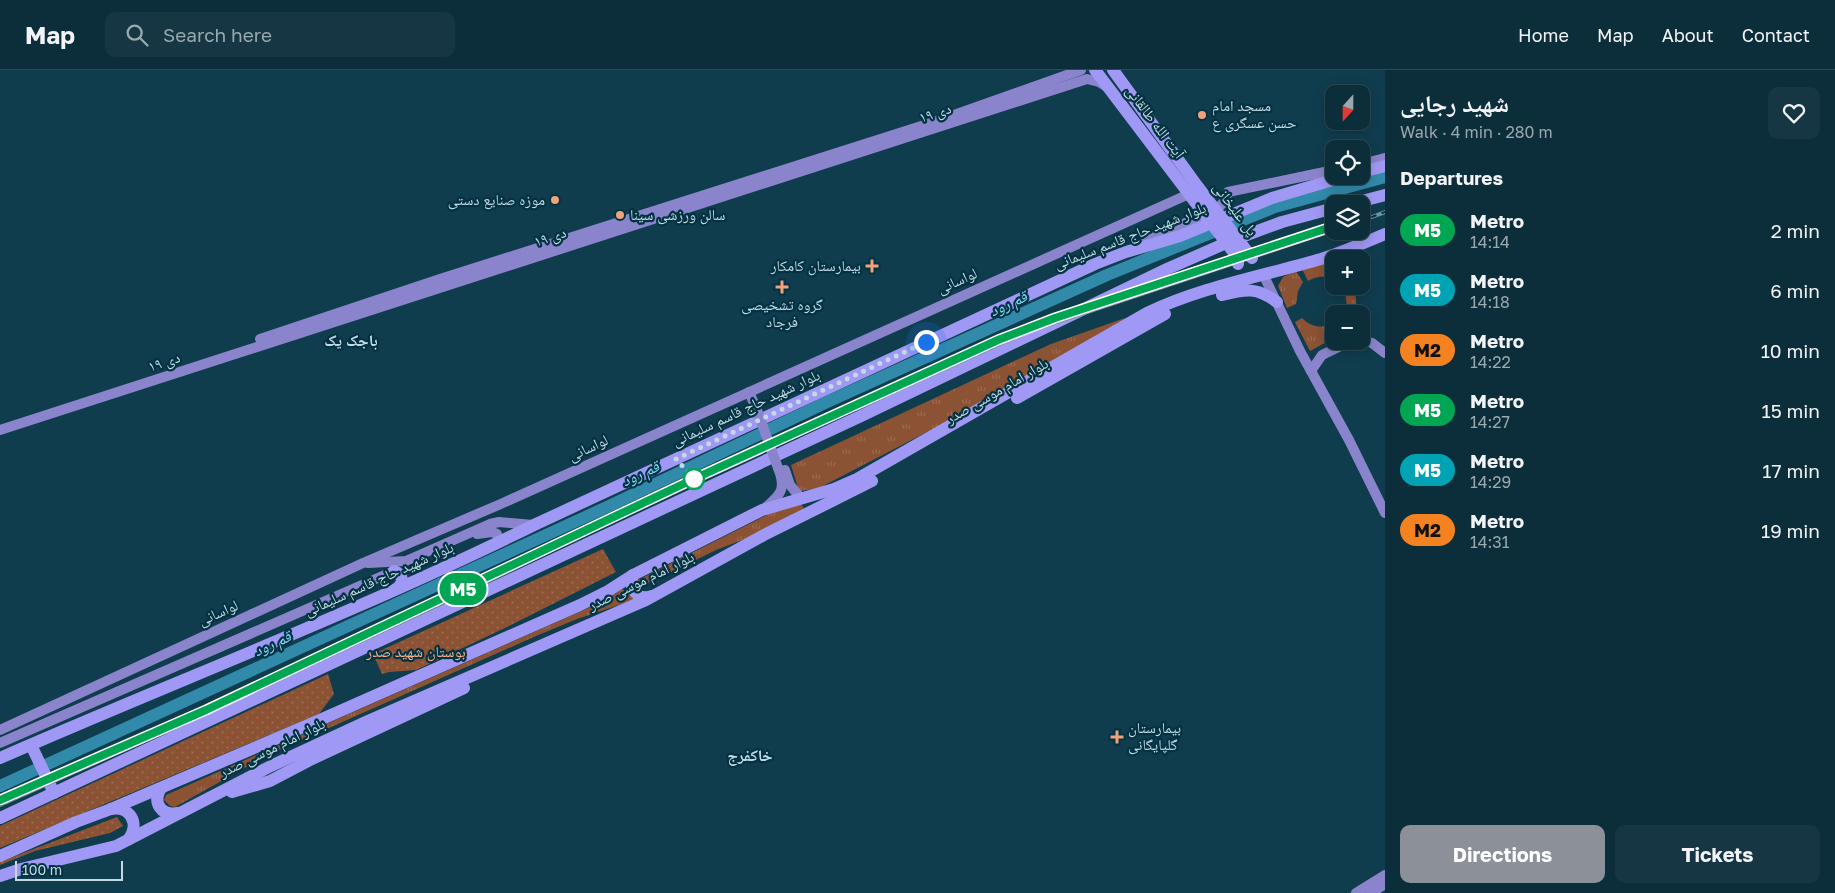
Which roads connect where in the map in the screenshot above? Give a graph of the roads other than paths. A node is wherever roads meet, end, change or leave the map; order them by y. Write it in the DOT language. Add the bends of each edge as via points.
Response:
graph roads {
  1 [pos="1081,70"];
  2 [pos="1095,70"];
  3 [pos="1113,70"];
  4 [pos="1108,88"];
  5 [pos="1385,158"];
  6 [pos="1370,162"];
  7 [pos="1385,166"];
  8 [pos="1370,170"];
  9 [pos="1325,172"];
  10 [pos="1325,182"];
  11 [pos="1194,191"];
  12 [pos="1385,194"];
  13 [pos="1370,198"];
  14 [pos="683,206"];
  15 [pos="1325,210"];
  16 [pos="1385,234"];
  17 [pos="1126,252"];
  18 [pos="1258,276"];
  19 [pos="1240,286"];
  20 [pos="1277,302"];
  21 [pos="1370,344"];
  22 [pos="1332,350"];
  23 [pos="1385,353"];
  24 [pos="1312,373"];
  25 [pos="749,392"];
  26 [pos="0,424"];
  27 [pos="0,430"];
  28 [pos="781,467"];
  29 [pos="802,497"];
  30 [pos="762,510"];
  31 [pos="1385,513"];
  32 [pos="808,514"];
  33 [pos="534,525"];
  34 [pos="465,536"];
  35 [pos="500,542"];
  36 [pos="363,564"];
  37 [pos="394,571"];
  38 [pos="632,575"];
  39 [pos="396,589"];
  40 [pos="654,596"];
  41 [pos="233,622"];
  42 [pos="241,638"];
  43 [pos="0,730"];
  44 [pos="0,743"];
  45 [pos="31,745"];
  46 [pos="0,758"];
  47 [pos="161,788"];
  48 [pos="54,793"];
  49 [pos="111,808"];
  50 [pos="178,813"];
  51 [pos="0,818"];
  52 [pos="129,839"];
  53 [pos="0,856"];
  54 [pos="1385,875"];
  55 [pos="0,876"];
  56 [pos="1385,884"];
  57 [pos="1356,893"];
  58 [pos="1371,893"];
  1 -- 14 [label="main road, ۱۹ دی"];
  2 -- 4 [label="main road, آیت الله طالقانی"];
  3 -- 11 [label="main road, آیت الله طالقانی"];
  4 -- 11 [label="main road, آیت الله طالقانی"];
  4 -- 14 [label="main road, ۱۹ دی" via="1087,80"];
  5 -- 6 [label="main road"];
  7 -- 8 [label="main road"];
  9 -- 17 [label="main road" via="1228,192 1225,202 1218,208"];
  10 -- 17 [label="main road, بلوار شهید حاج قاسم سلیمانی" via="1272,198 1180,236"];
  11 -- 18 [label="main road, پل علیخانی, bridge" via="1252,258"];
  11 -- 19 [label="main road, پل علیخانی, bridge" via="1238,258"];
  11 -- 25 [label="main road, لواسانی"];
  12 -- 13 [label="main road"];
  14 -- 26 [label="main road, ۱۹ دی" via="440,279"];
  14 -- 27 [label="main road, ۱۹ دی"];
  15 -- 48 [label="main road" via="1233,240 1167,269 861,416"];
  16 -- 18 [label="main road, بلوار امام موسی صدر" via="1323,258"];
  17 -- 33 [label="main road, بلوار شهید حاج قاسم سلیمانی"];
  18 -- 19 [label="main road, بلوار امام موسی صدر"];
  18 -- 20 [label="main road"];
  19 -- 20 [label="main road, بلوار امام موسی صدر" via="1266,294"];
  19 -- 29 [label="main road, بلوار امام موسی صدر" via="1170,302 857,479"];
  19 -- 32 [label="main road, بلوار امام موسی صدر" via="1173,310"];
  20 -- 24 [label="main road"];
  21 -- 23 [label="main road"];
  22 -- 24 [label="main road" via="1322,355"];
  24 -- 31 [label="main road"];
  25 -- 28 [label="main road, bridge"];
  25 -- 36 [label="main road, لواسانی"];
  28 -- 29 [label="main road" via="790,485"];
  28 -- 30 [label="main road" via="782,490"];
  29 -- 30 [label="main road, بلوار امام موسی صدر"];
  29 -- 32 [label="main road" via="810,505"];
  30 -- 38 [label="main road, بلوار امام موسی صدر"];
  32 -- 40 [label="main road, بلوار امام موسی صدر"];
  33 -- 34 [label="main road" via="500,522"];
  33 -- 35 [label="main road, بلوار شهید حاج قاسم سلیمانی"];
  34 -- 35 [label="main road" via="492,532 497,534"];
  34 -- 36 [label="main road" via="406,561"];
  35 -- 39 [label="main road, بلوار شهید حاج قاسم سلیمانی"];
  36 -- 41 [label="main road, لواسانی"];
  37 -- 39 [label="main road" via="402,580"];
  37 -- 42 [label="main road"];
  38 -- 40 [label="main road" via="635,593 647,598"];
  38 -- 47 [label="main road, بلوار امام موسی صدر" via="608,591 562,613"];
  39 -- 45 [label="main road, بلوار شهید حاج قاسم سلیمانی"];
  40 -- 50 [label="main road, بلوار امام موسی صدر" via="537,646 491,675 270,781 203,800"];
  41 -- 42 [label="main road"];
  41 -- 43 [label="main road, لواسانی"];
  42 -- 44 [label="main road"];
  45 -- 46 [label="main road, بلوار شهید حاج قاسم سلیمانی"];
  45 -- 48 [label="main road"];
  47 -- 49 [label="main road, بلوار امام موسی صدر"];
  47 -- 50 [label="main road" via="156,801 159,808 171,814"];
  48 -- 51 [label="main road"];
  49 -- 52 [label="main road" via="130,814 135,826"];
  49 -- 53 [label="main road, بلوار امام موسی صدر"];
  50 -- 52 [label="main road"];
  52 -- 55 [label="main road" via="116,846"];
  54 -- 57 [label="main road"];
  56 -- 58 [label="main road"];
}
